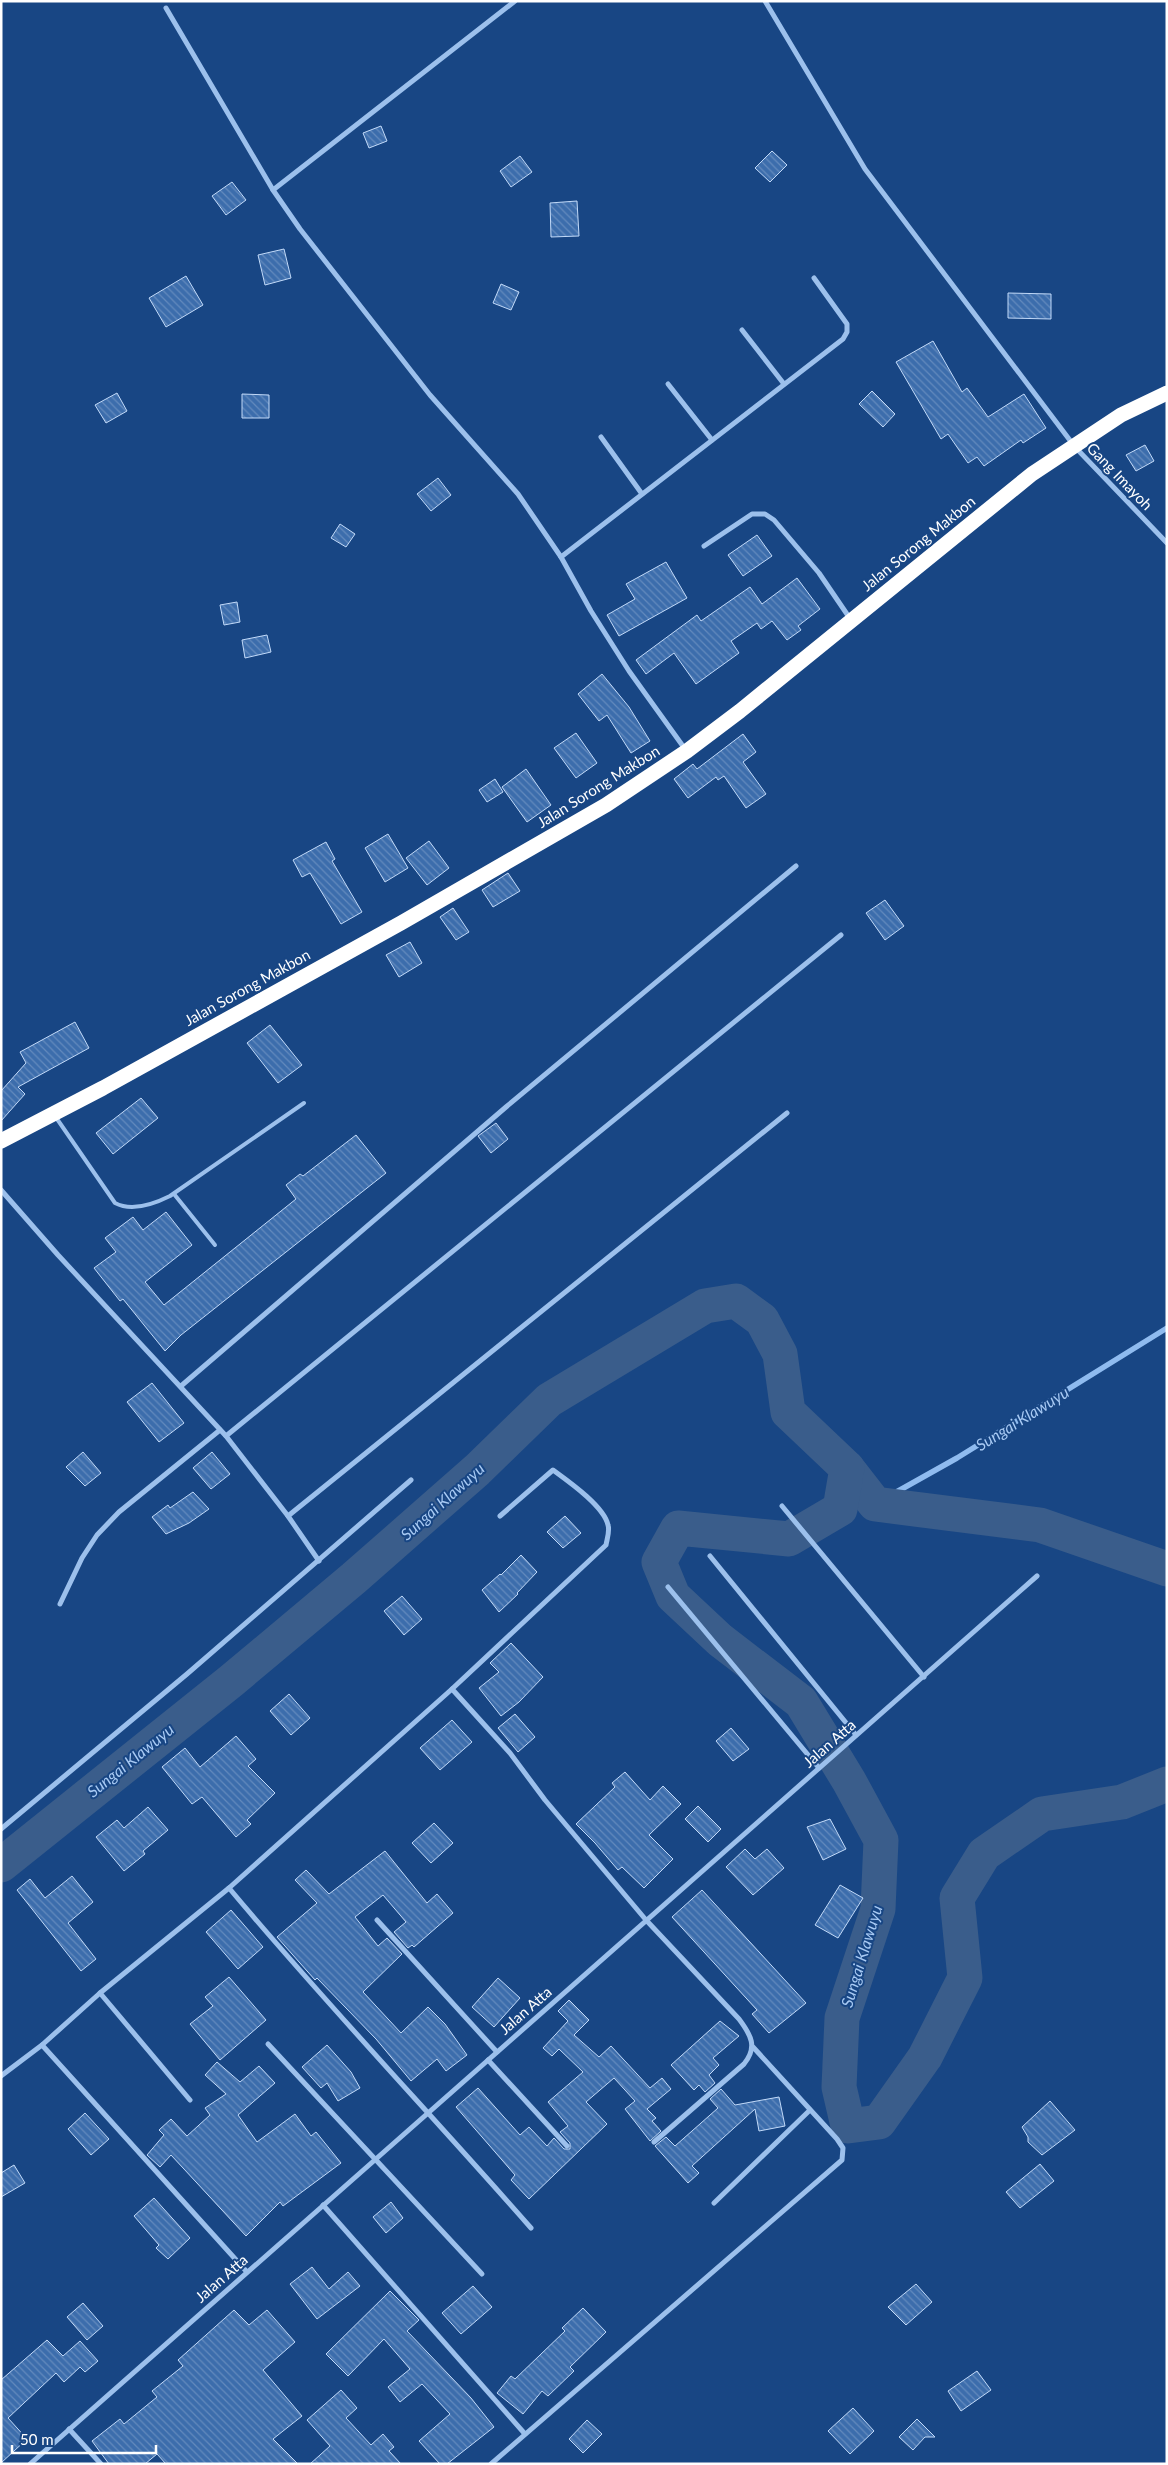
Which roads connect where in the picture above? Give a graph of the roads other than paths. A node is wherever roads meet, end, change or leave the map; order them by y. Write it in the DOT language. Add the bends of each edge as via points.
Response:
graph roads {
  1 [pos="515,1"];
  2 [pos="765,1"];
  3 [pos="166,8"];
  4 [pos="273,190"];
  5 [pos="814,278"];
  6 [pos="742,330"];
  7 [pos="668,384"];
  8 [pos="784,384"];
  9 [pos="1167,393"];
  10 [pos="601,438"];
  11 [pos="712,440"];
  12 [pos="1075,447"];
  13 [pos="642,494"];
  14 [pos="1167,543"];
  15 [pos="704,546"];
  16 [pos="561,557"];
  17 [pos="852,620"];
  18 [pos="687,751"];
  19 [pos="796,866"];
  20 [pos="841,935"];
  21 [pos="304,1103"];
  22 [pos="787,1113"];
  23 [pos="54,1114"];
  24 [pos="1,1141"];
  25 [pos="1,1190"];
  26 [pos="174,1194"];
  27 [pos="215,1245"];
  28 [pos="181,1386"];
  29 [pos="220,1430"];
  30 [pos="226,1436"];
  31 [pos="411,1480"];
  32 [pos="782,1506"];
  33 [pos="288,1516"];
  34 [pos="500,1516"];
  35 [pos="710,1556"];
  36 [pos="319,1561"];
  37 [pos="1037,1576"];
  38 [pos="668,1587"];
  39 [pos="60,1604"];
  40 [pos="924,1677"];
  41 [pos="452,1689"];
  42 [pos="856,1736"];
  43 [pos="819,1768"];
  44 [pos="1,1829"];
  45 [pos="229,1888"];
  46 [pos="377,1920"];
  47 [pos="646,1920"];
  48 [pos="100,1993"];
  49 [pos="42,2044"];
  50 [pos="268,2044"];
  51 [pos="753,2047"];
  52 [pos="498,2052"];
  53 [pos="488,2060"];
  54 [pos="2,2075"];
  55 [pos="190,2100"];
  56 [pos="810,2110"];
  57 [pos="429,2112"];
  58 [pos="654,2142"];
  59 [pos="567,2146"];
  60 [pos="375,2160"];
  61 [pos="714,2203"];
  62 [pos="324,2205"];
  63 [pos="531,2228"];
  64 [pos="247,2272"];
  65 [pos="482,2274"];
  66 [pos="69,2429"];
  67 [pos="525,2434"];
  68 [pos="493,2463"];
  69 [pos="30,2464"];
  70 [pos="101,2464"];
  1 -- 4 [label="street"];
  2 -- 12 [label="street, Gang Imayoh" via="865,169"];
  3 -- 4 [label="street"];
  4 -- 16 [label="street" via="392,347 518,494"];
  5 -- 8 [label="street" via="844,319 847,332"];
  6 -- 8 [label="street"];
  7 -- 11 [label="street"];
  8 -- 11 [label="street"];
  9 -- 12 [label="highway, Jalan Sorong Makbon" via="1121,415"];
  10 -- 13 [label="street"];
  11 -- 13 [label="street"];
  12 -- 14 [label="street, Gang Imayoh"];
  12 -- 17 [label="highway, Jalan Sorong Makbon" via="1032,474"];
  13 -- 16 [label="street"];
  15 -- 17 [label="street" via="752,514 765,514 774,520 819,573"];
  16 -- 18 [label="street" via="629,671"];
  17 -- 18 [label="highway, Jalan Sorong Makbon"];
  18 -- 23 [label="highway, Jalan Sorong Makbon" via="606,805 401,923"];
  19 -- 28 [label="street" via="506,1107"];
  20 -- 30 [label="street"];
  21 -- 26 [label="lane"];
  22 -- 33 [label="street"];
  23 -- 24 [label="highway, Jalan Sorong Makbon"];
  23 -- 26 [label="lane" via="115,1203 138,1206 156,1203"];
  25 -- 28 [label="street"];
  26 -- 27 [label="lane"];
  28 -- 29 [label="street"];
  29 -- 30 [label="street"];
  29 -- 39 [label="street" via="119,1512 97,1535"];
  30 -- 33 [label="street"];
  31 -- 36 [label="street"];
  32 -- 40 [label="street"];
  33 -- 36 [label="street"];
  34 -- 41 [label="street" via="553,1470 602,1513 609,1526 606,1545"];
  35 -- 42 [label="street"];
  36 -- 44 [label="street"];
  37 -- 40 [label="street, Jalan Atta"];
  38 -- 43 [label="street"];
  40 -- 42 [label="street, Jalan Atta"];
  41 -- 45 [label="street"];
  41 -- 47 [label="street" via="510,1753 545,1800"];
  42 -- 43 [label="street, Jalan Atta"];
  43 -- 47 [label="street, Jalan Atta"];
  45 -- 48 [label="street"];
  45 -- 57 [label="street"];
  46 -- 52 [label="street"];
  47 -- 51 [label="street" via="739,2020 751,2037"];
  47 -- 52 [label="street, Jalan Atta"];
  48 -- 49 [label="street"];
  48 -- 55 [label="street"];
  49 -- 54 [label="street"];
  49 -- 64 [label="street"];
  50 -- 60 [label="street"];
  51 -- 56 [label="street"];
  51 -- 58 [label="street" via="744,2064"];
  52 -- 53 [label="street, Jalan Atta"];
  53 -- 57 [label="street, Jalan Atta"];
  53 -- 59 [label="street"];
  56 -- 61 [label="street"];
  56 -- 67 [label="street" via="843,2148 842,2160"];
  57 -- 60 [label="street, Jalan Atta"];
  57 -- 63 [label="street"];
  60 -- 62 [label="street, Jalan Atta"];
  60 -- 65 [label="street"];
  62 -- 64 [label="street, Jalan Atta"];
  62 -- 67 [label="street"];
  64 -- 66 [label="street, Jalan Atta"];
  66 -- 69 [label="street, Jalan Atta"];
  66 -- 70 [label="street"];
  67 -- 68 [label="street"];
}
